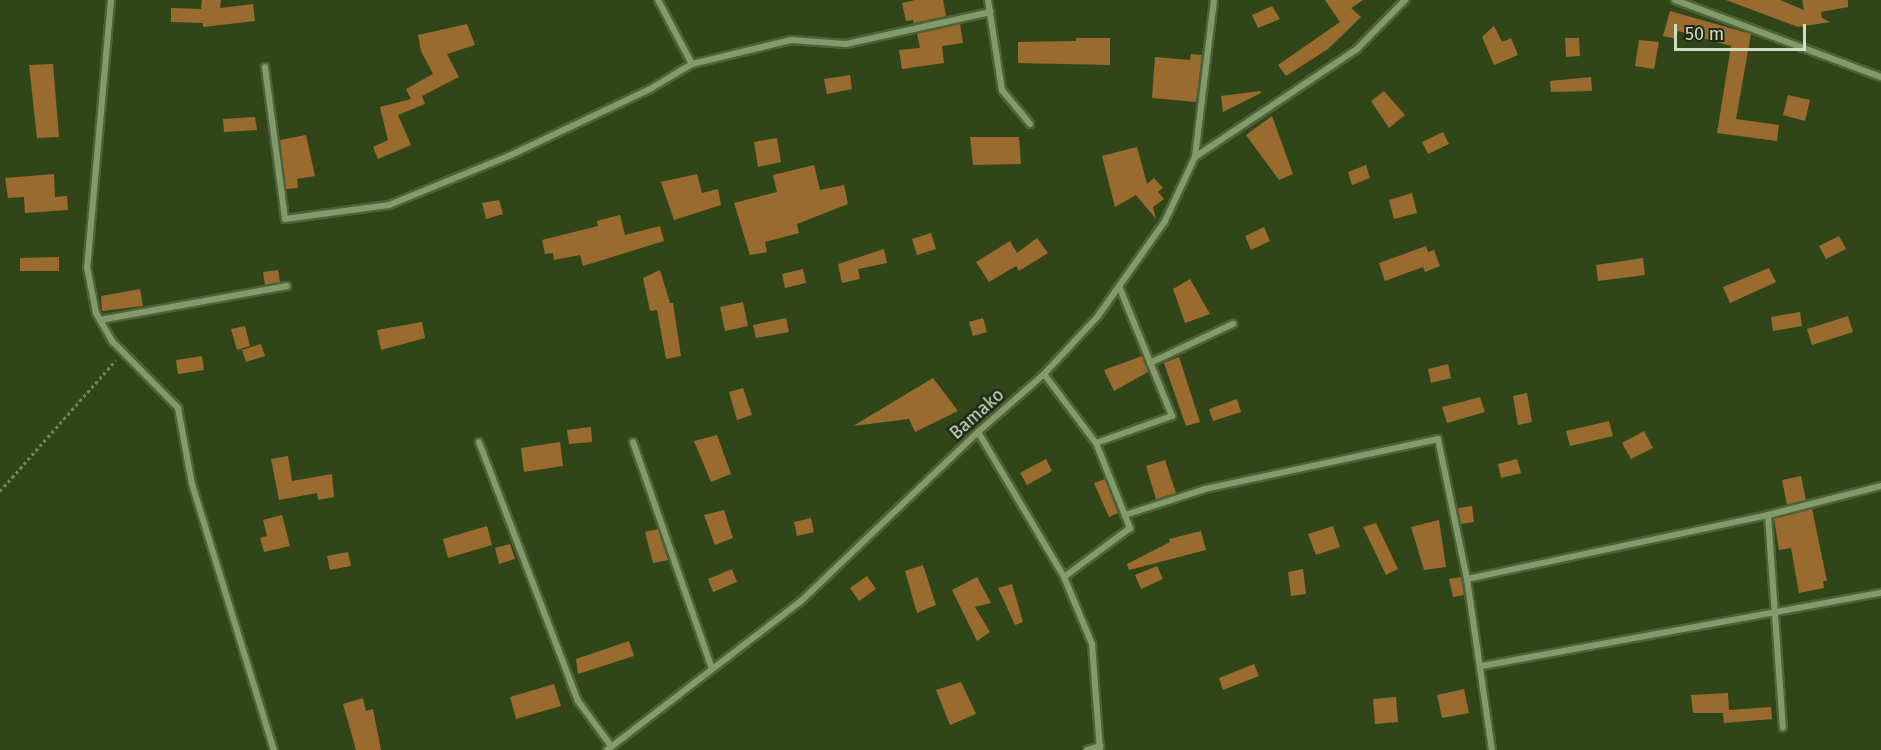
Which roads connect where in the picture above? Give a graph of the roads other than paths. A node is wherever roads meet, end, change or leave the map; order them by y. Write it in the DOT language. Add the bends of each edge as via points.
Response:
graph roads {
  1 [pos="111,0"];
  2 [pos="658,0"];
  3 [pos="988,0"];
  4 [pos="1214,0"];
  5 [pos="1405,0"];
  6 [pos="1675,0"];
  7 [pos="1684,1"];
  8 [pos="990,12"];
  9 [pos="692,64"];
  10 [pos="265,67"];
  11 [pos="1881,77"];
  12 [pos="1030,124"];
  13 [pos="1195,157"];
  14 [pos="287,286"];
  15 [pos="1119,286"];
  16 [pos="100,320"];
  17 [pos="1233,324"];
  18 [pos="1150,363"];
  19 [pos="1044,374"];
  20 [pos="978,432"];
  21 [pos="479,442"];
  22 [pos="633,442"];
  23 [pos="1096,443"];
  24 [pos="1881,486"];
  25 [pos="1125,515"];
  26 [pos="1768,515"];
  27 [pos="1064,577"];
  28 [pos="1467,579"];
  29 [pos="1881,593"];
  30 [pos="1775,612"];
  31 [pos="1482,666"];
  32 [pos="712,669"];
  33 [pos="1783,727"];
  34 [pos="609,748"];
  35 [pos="1100,748"];
  36 [pos="274,750"];
  37 [pos="1087,750"];
  38 [pos="1492,750"];
  1 -- 16 [label="street" via="87,267"];
  2 -- 9 [label="street"];
  3 -- 8 [label="street"];
  4 -- 13 [label="street, Bamako"];
  5 -- 13 [label="street" via="1357,49"];
  6 -- 7 [label="street"];
  7 -- 11 [label="street"];
  8 -- 9 [label="street" via="846,44 791,40"];
  8 -- 12 [label="street" via="1002,90"];
  9 -- 10 [label="street" via="650,89 512,155 389,205 285,219"];
  13 -- 15 [label="street, Bamako" via="1165,222"];
  14 -- 16 [label="street"];
  15 -- 18 [label="street"];
  15 -- 19 [label="street, Bamako" via="1098,316"];
  16 -- 36 [label="street" via="123,352 178,408 192,484"];
  17 -- 18 [label="street"];
  18 -- 23 [label="street" via="1172,416"];
  19 -- 20 [label="street, Bamako"];
  19 -- 23 [label="street"];
  20 -- 27 [label="street"];
  20 -- 32 [label="street, Bamako" via="800,602"];
  21 -- 34 [label="street" via="578,701"];
  22 -- 32 [label="street"];
  23 -- 25 [label="street"];
  24 -- 26 [label="street"];
  25 -- 27 [label="street" via="1130,528"];
  25 -- 28 [label="street" via="1204,489 1438,439"];
  26 -- 28 [label="street"];
  26 -- 30 [label="street"];
  27 -- 35 [label="street" via="1092,644"];
  28 -- 31 [label="street"];
  29 -- 30 [label="street"];
  30 -- 31 [label="street"];
  30 -- 33 [label="street"];
  31 -- 38 [label="street"];
  32 -- 34 [label="street, Bamako"];
  35 -- 37 [label="street"];
}
